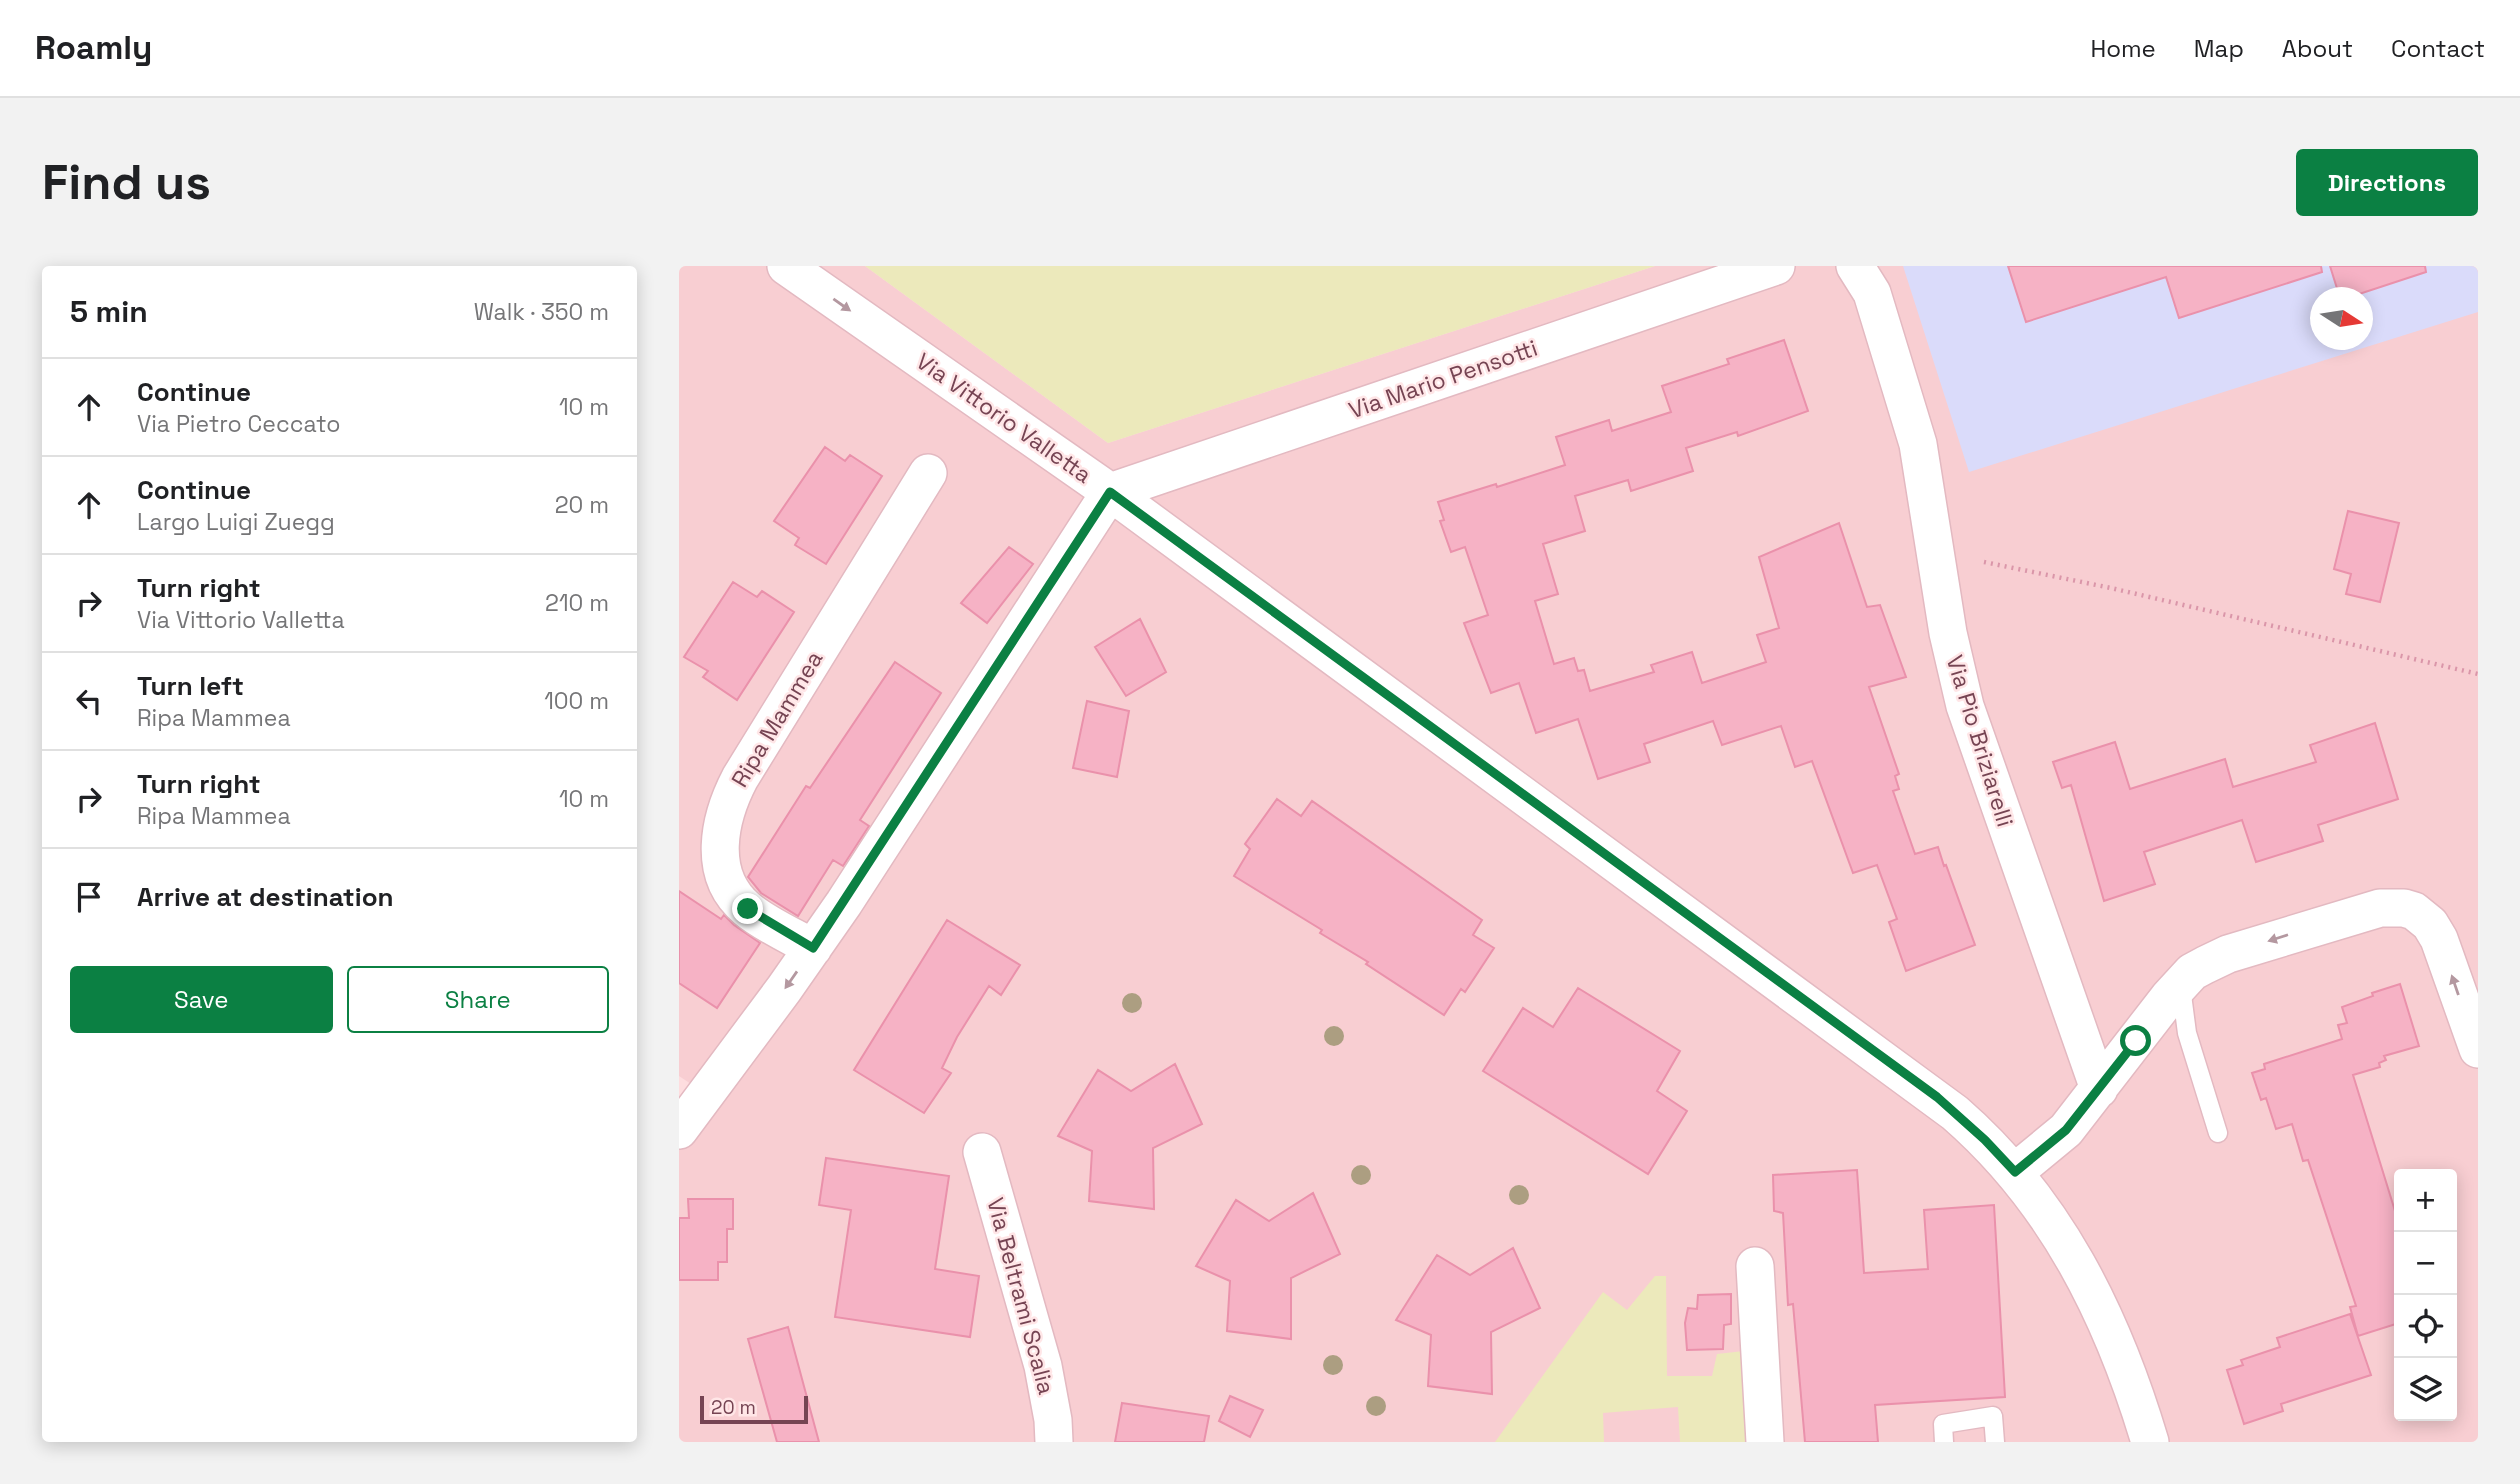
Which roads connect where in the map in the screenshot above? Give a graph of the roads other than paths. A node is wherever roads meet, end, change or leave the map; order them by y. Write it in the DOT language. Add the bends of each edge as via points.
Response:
graph roads {
  1 [pos="786,266"];
  2 [pos="1776,266"];
  3 [pos="1855,266"];
  4 [pos="928,473"];
  5 [pos="1110,492"];
  6 [pos="813,948"];
  7 [pos="2181,984"];
  8 [pos="2478,1049"];
  9 [pos="2099,1089"];
  10 [pos="679,1130"];
  11 [pos="2218,1133"];
  12 [pos="982,1152"];
  13 [pos="2015,1172"];
  14 [pos="1755,1266"];
  15 [pos="1054,1442"];
  16 [pos="1765,1442"];
  17 [pos="1944,1442"];
  18 [pos="1995,1442"];
  19 [pos="2150,1442"];
  1 -- 5 [label="street, Via Vittorio Valletta, one-way"];
  2 -- 5 [label="street, Via Mario Pensotti"];
  3 -- 9 [label="street, Via Pio Briziarelli" via="1872,293 1922,460 1944,609 1965,706"];
  4 -- 6 [label="street, Ripa Mammea" via="740,778 722,823 720,855 737,897 748,909"];
  5 -- 6 [label="street"];
  5 -- 13 [label="street, Via Vittorio Valletta" via="1937,1097"];
  6 -- 10 [label="street, one-way"];
  8 -- 7 [label="street, one-way" via="2436,932 2423,917 2404,908 2369,909 2228,954 2192,972"];
  7 -- 9 [label="street"];
  7 -- 11 [label="lane" via="2187,1033"];
  9 -- 13 [label="street" via="2066,1130"];
  12 -- 15 [label="street, Via Beltrami Scalia" via="1043,1366"];
  13 -- 19 [label="street, Via Vittorio Valletta" via="2063,1239 2101,1308"];
  14 -- 16 [label="street"];
  17 -- 18 [label="lane" via="1943,1424 1993,1416"];
}
